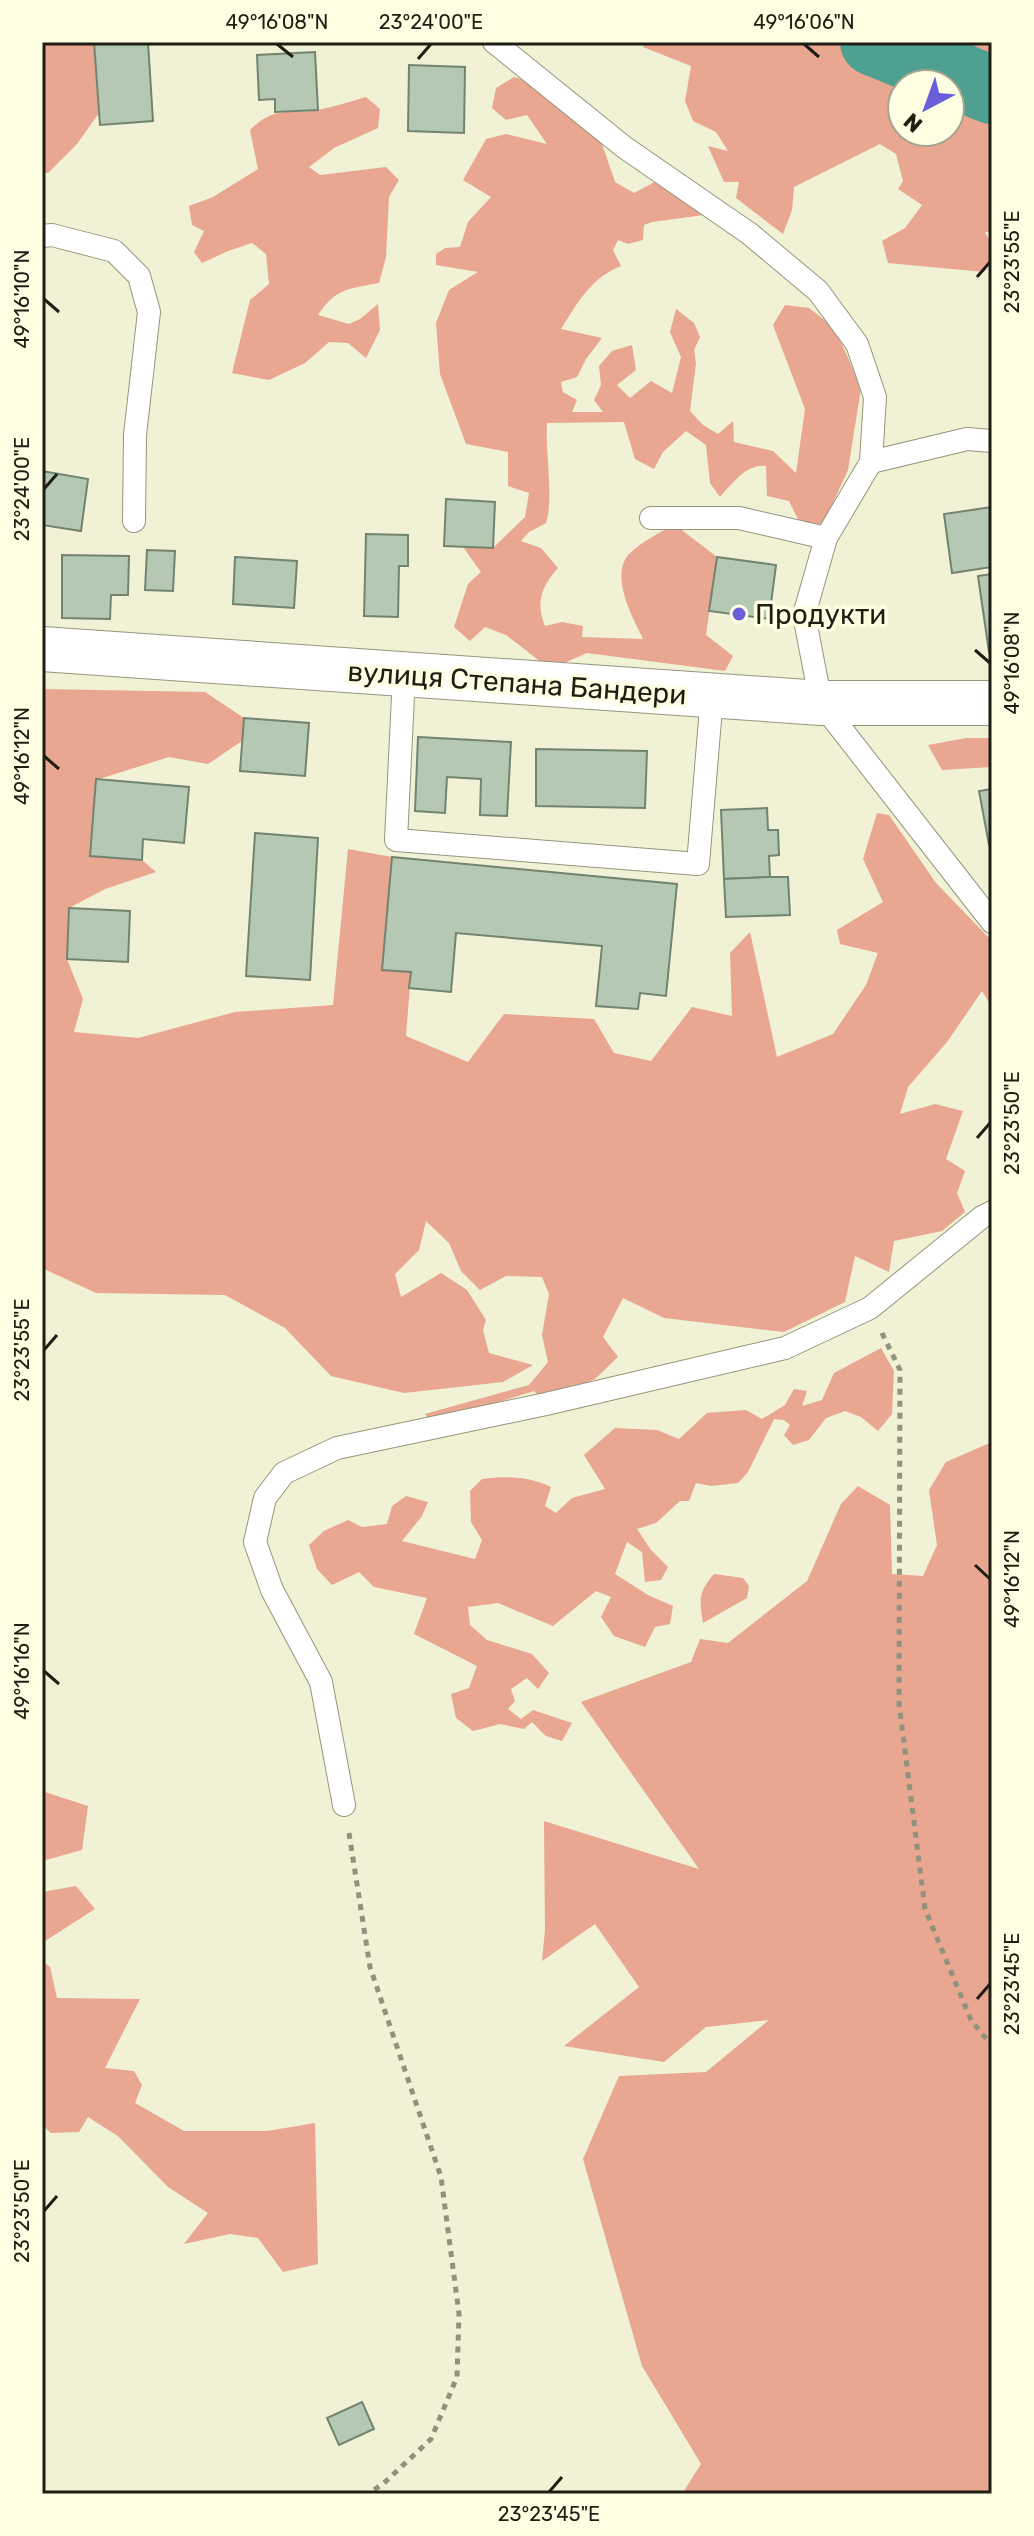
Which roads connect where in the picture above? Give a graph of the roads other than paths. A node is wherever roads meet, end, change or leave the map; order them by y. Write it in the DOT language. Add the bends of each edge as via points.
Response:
graph roads {
  1 [pos="494,42"];
  2 [pos="42,236"];
  3 [pos="992,441"];
  4 [pos="871,462"];
  5 [pos="651,518"];
  6 [pos="134,521"];
  7 [pos="826,538"];
  8 [pos="42,649"];
  9 [pos="404,675"];
  10 [pos="712,696"];
  11 [pos="821,703"];
  12 [pos="992,703"];
  13 [pos="992,922"];
  14 [pos="992,1212"];
  15 [pos="344,1805"];
  1 -- 4 [label="lane" via="624,147 750,234 818,291 857,344 875,397"];
  2 -- 6 [label="lane" via="114,251 139,276 149,312 135,435"];
  3 -- 4 [label="lane" via="967,439"];
  4 -- 7 [label="lane"];
  5 -- 7 [label="lane" via="739,518"];
  7 -- 11 [label="lane" via="804,615"];
  8 -- 9 [label="main road, вулиця Степана Бандери"];
  9 -- 10 [label="main road, вулиця Степана Бандери"];
  9 -- 10 [label="lane" via="396,840 698,864"];
  10 -- 11 [label="main road, вулиця Степана Бандери"];
  11 -- 12 [label="main road, вулиця Степана Бандери"];
  11 -- 13 [label="lane"];
  14 -- 15 [label="lane" via="870,1308 785,1348 337,1448 284,1473 265,1498 255,1542 272,1590 321,1682"];
}
